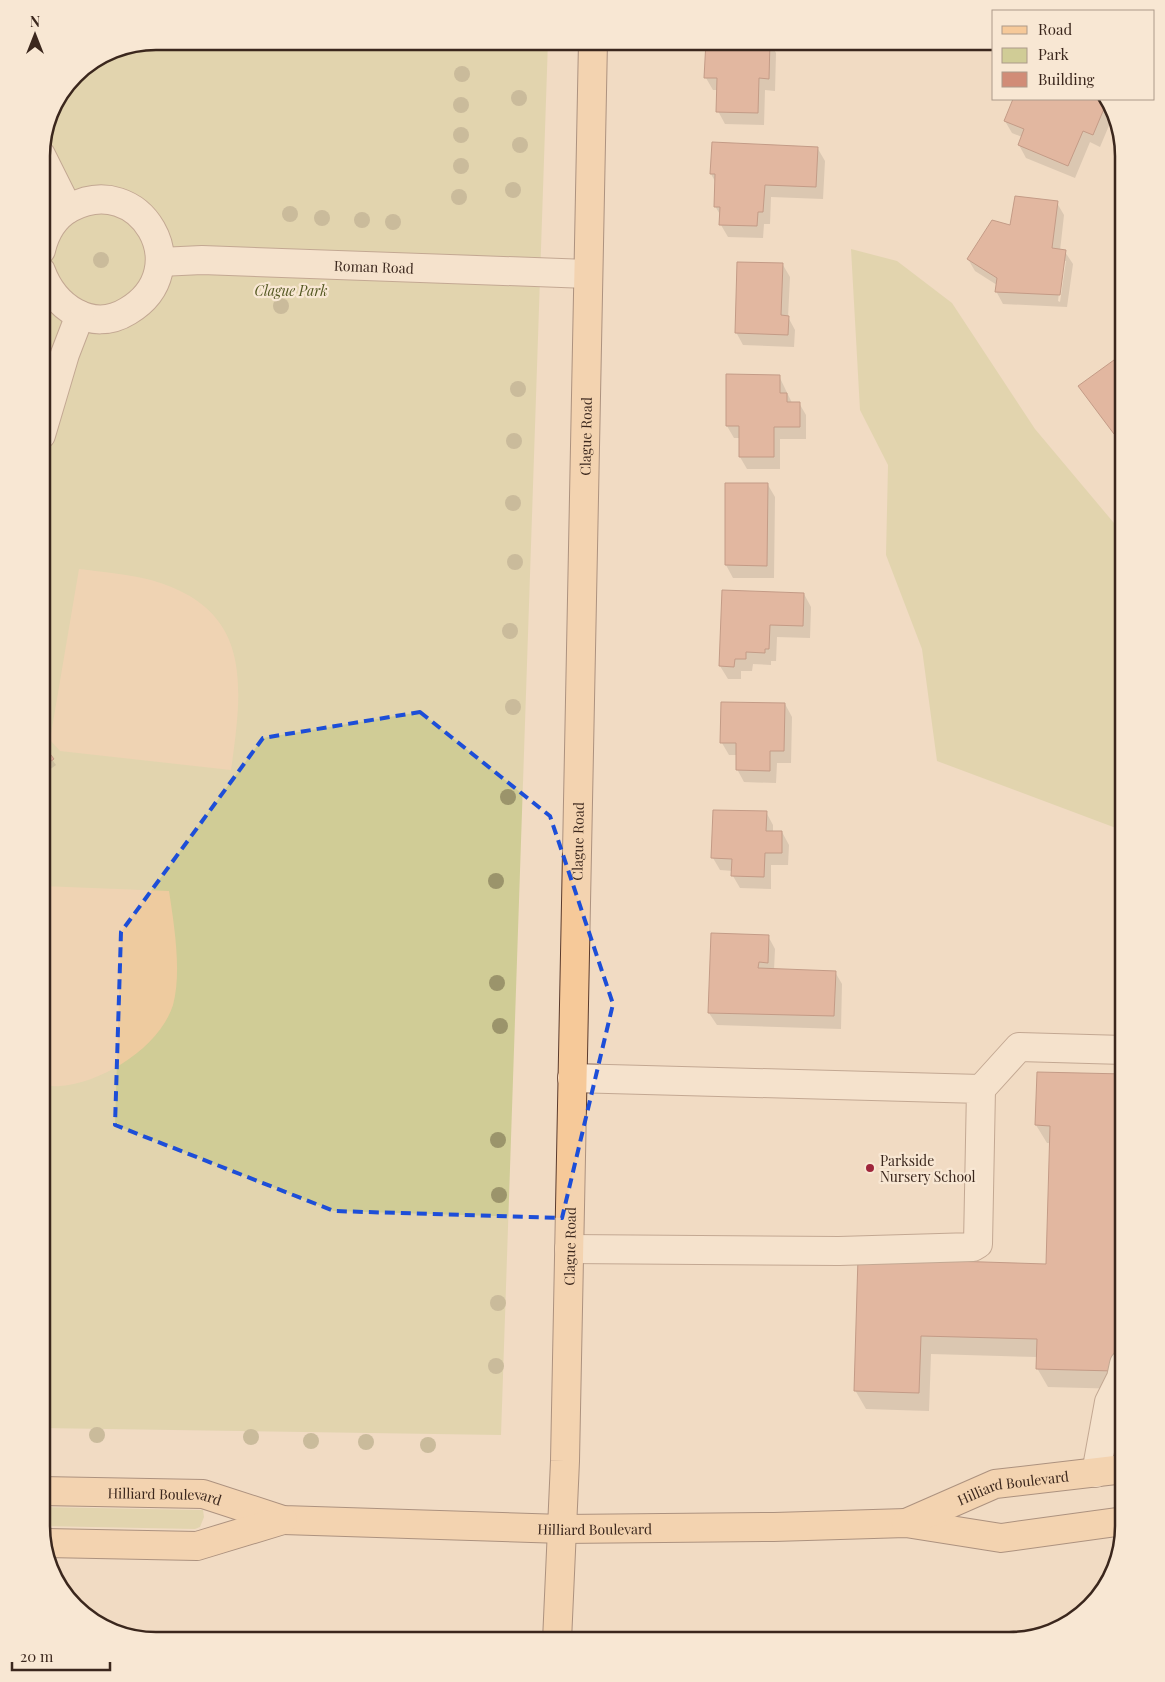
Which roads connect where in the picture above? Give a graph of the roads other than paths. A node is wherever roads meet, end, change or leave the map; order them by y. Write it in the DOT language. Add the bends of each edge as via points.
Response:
graph roads {
  1 [pos="593,50"];
  2 [pos="50,172"];
  3 [pos="68,209"];
  4 [pos="50,228"];
  5 [pos="160,262"];
  6 [pos="588,274"];
  7 [pos="50,290"];
  8 [pos="80,315"];
  9 [pos="50,405"];
  10 [pos="1115,1050"];
  11 [pos="572,1078"];
  12 [pos="981,1089"];
  13 [pos="569,1249"];
  14 [pos="1115,1389"];
  15 [pos="1115,1470"];
  16 [pos="1096,1473"];
  17 [pos="50,1491"];
  18 [pos="283,1520"];
  19 [pos="1115,1522"];
  20 [pos="906,1523"];
  21 [pos="563,1529"];
  22 [pos="52,1543"];
  23 [pos="557,1632"];
  1 -- 6 [label="main road, Clague Road"];
  2 -- 3 [label="lane"];
  3 -- 4 [label="lane"];
  3 -- 5 [label="lane" via="96,199 113,200 129,206 143,216 153,230"];
  5 -- 6 [label="lane, Roman Road" via="202,260"];
  5 -- 8 [label="lane" via="149,294 138,305 111,318"];
  6 -- 11 [label="main road, Clague Road"];
  7 -- 8 [label="lane" via="66,308"];
  8 -- 9 [label="lane"];
  10 -- 12 [label="lane" via="1019,1047"];
  11 -- 12 [label="lane"];
  11 -- 13 [label="main road, Clague Road"];
  12 -- 13 [label="lane" via="978,1244 973,1247 839,1252"];
  13 -- 21 [label="main road, Clague Road"];
  14 -- 16 [label="lane" via="1109,1402"];
  15 -- 16 [label="main road, Hilliard Boulevard"];
  16 -- 20 [label="main road, Hilliard Boulevard" via="995,1484"];
  17 -- 18 [label="main road, Hilliard Boulevard" via="204,1494"];
  18 -- 21 [label="main road, Hilliard Boulevard"];
  18 -- 22 [label="main road, Hilliard Boulevard" via="197,1546"];
  19 -- 20 [label="main road, Hilliard Boulevard" via="1001,1538"];
  20 -- 21 [label="main road, Hilliard Boulevard" via="774,1528"];
  21 -- 23 [label="main road, Clague Road"];
}
